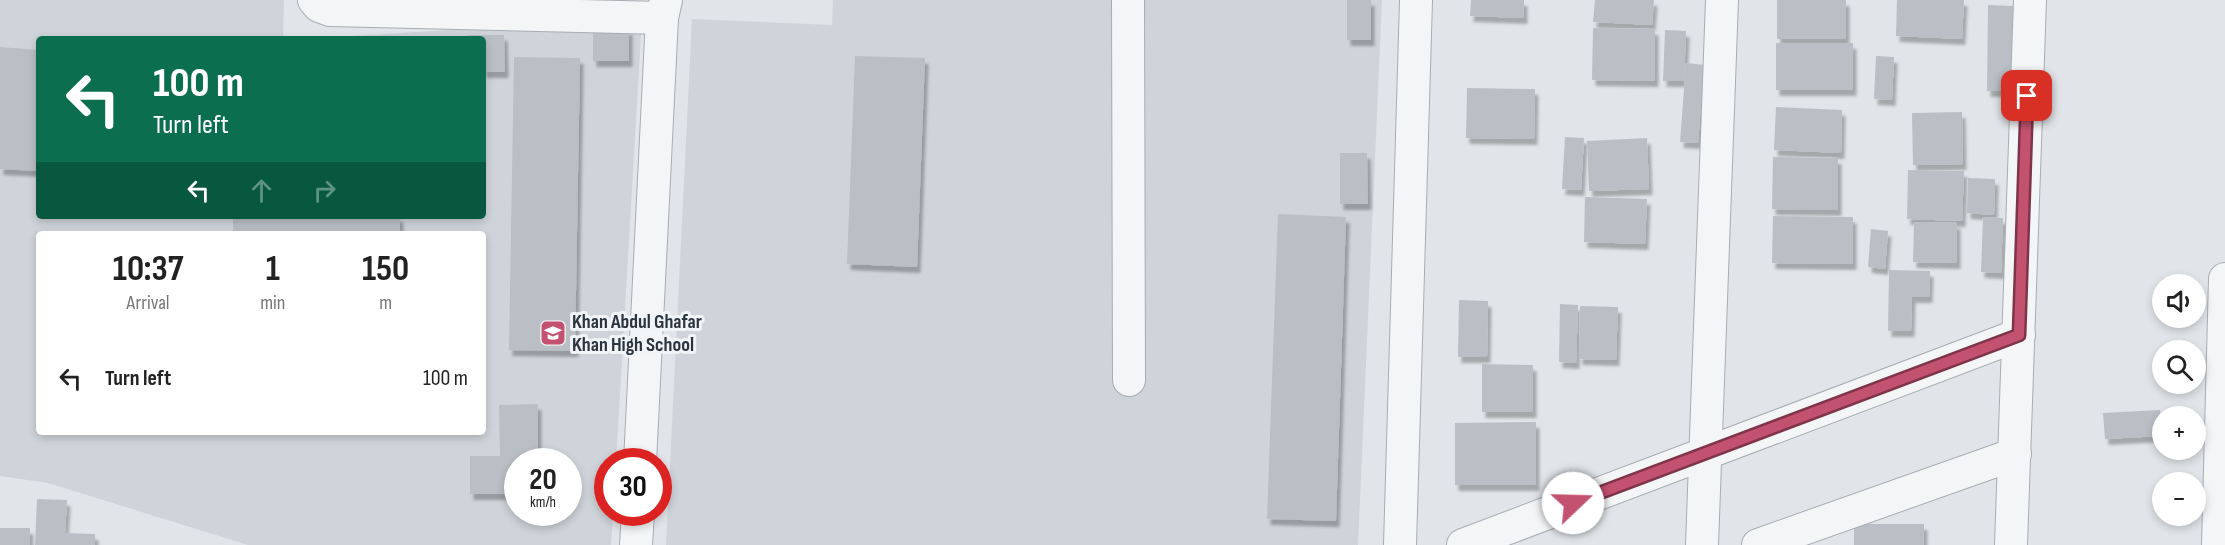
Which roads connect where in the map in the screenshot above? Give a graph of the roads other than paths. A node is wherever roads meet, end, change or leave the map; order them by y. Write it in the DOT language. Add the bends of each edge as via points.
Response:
graph roads {
  1 [pos="314,0"];
  2 [pos="1128,0"];
  3 [pos="1416,0"];
  4 [pos="1722,0"];
  5 [pos="2030,0"];
  6 [pos="664,9"];
  7 [pos="2225,279"];
  8 [pos="2019,335"];
  9 [pos="1129,380"];
  10 [pos="641,448"];
  11 [pos="1706,452"];
  12 [pos="2014,454"];
  13 [pos="637,526"];
  14 [pos="636,545"];
  15 [pos="1400,545"];
  16 [pos="1463,545"];
  17 [pos="1702,545"];
  18 [pos="1758,545"];
  19 [pos="2011,545"];
  20 [pos="2218,545"];
  1 -- 6 [label="street" via="330,10"];
  2 -- 9 [label="street"];
  3 -- 15 [label="street"];
  4 -- 11 [label="street"];
  5 -- 8 [label="street"];
  6 -- 10 [label="street"];
  7 -- 20 [label="street"];
  8 -- 11 [label="street"];
  8 -- 12 [label="street"];
  11 -- 16 [label="street"];
  11 -- 17 [label="street"];
  12 -- 18 [label="street"];
  12 -- 19 [label="street"];
  13 -- 14 [label="street"];
}
